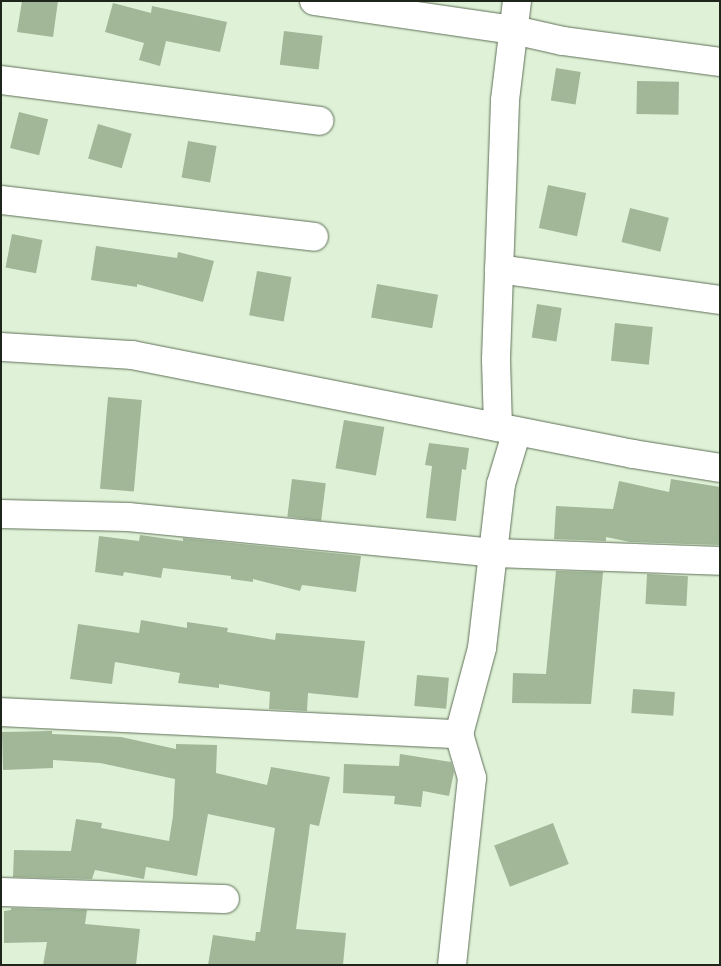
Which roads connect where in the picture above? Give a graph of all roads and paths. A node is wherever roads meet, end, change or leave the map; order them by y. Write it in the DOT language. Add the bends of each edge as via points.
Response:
graph roads {
  1 [pos="314,1"];
  2 [pos="517,1"];
  3 [pos="514,30"];
  4 [pos="720,62"];
  5 [pos="1,80"];
  6 [pos="319,120"];
  7 [pos="1,200"];
  8 [pos="314,237"];
  9 [pos="499,269"];
  10 [pos="720,300"];
  11 [pos="1,347"];
  12 [pos="507,429"];
  13 [pos="720,468"];
  14 [pos="1,514"];
  15 [pos="494,552"];
  16 [pos="720,561"];
  17 [pos="1,712"];
  18 [pos="459,734"];
  19 [pos="1,892"];
  20 [pos="225,899"];
  21 [pos="452,965"];
  1 -- 3 [label="street"];
  2 -- 3 [label="street"];
  3 -- 4 [label="street" via="563,41"];
  3 -- 9 [label="street" via="505,100"];
  5 -- 6 [label="street"];
  7 -- 8 [label="street"];
  9 -- 10 [label="street"];
  9 -- 12 [label="street" via="496,359"];
  11 -- 12 [label="street" via="132,355"];
  12 -- 13 [label="street"];
  12 -- 15 [label="street"];
  14 -- 15 [label="street" via="128,517"];
  15 -- 16 [label="street"];
  15 -- 18 [label="street" via="482,648"];
  17 -- 18 [label="street"];
  18 -- 21 [label="street" via="472,778"];
  19 -- 20 [label="street"];
}
